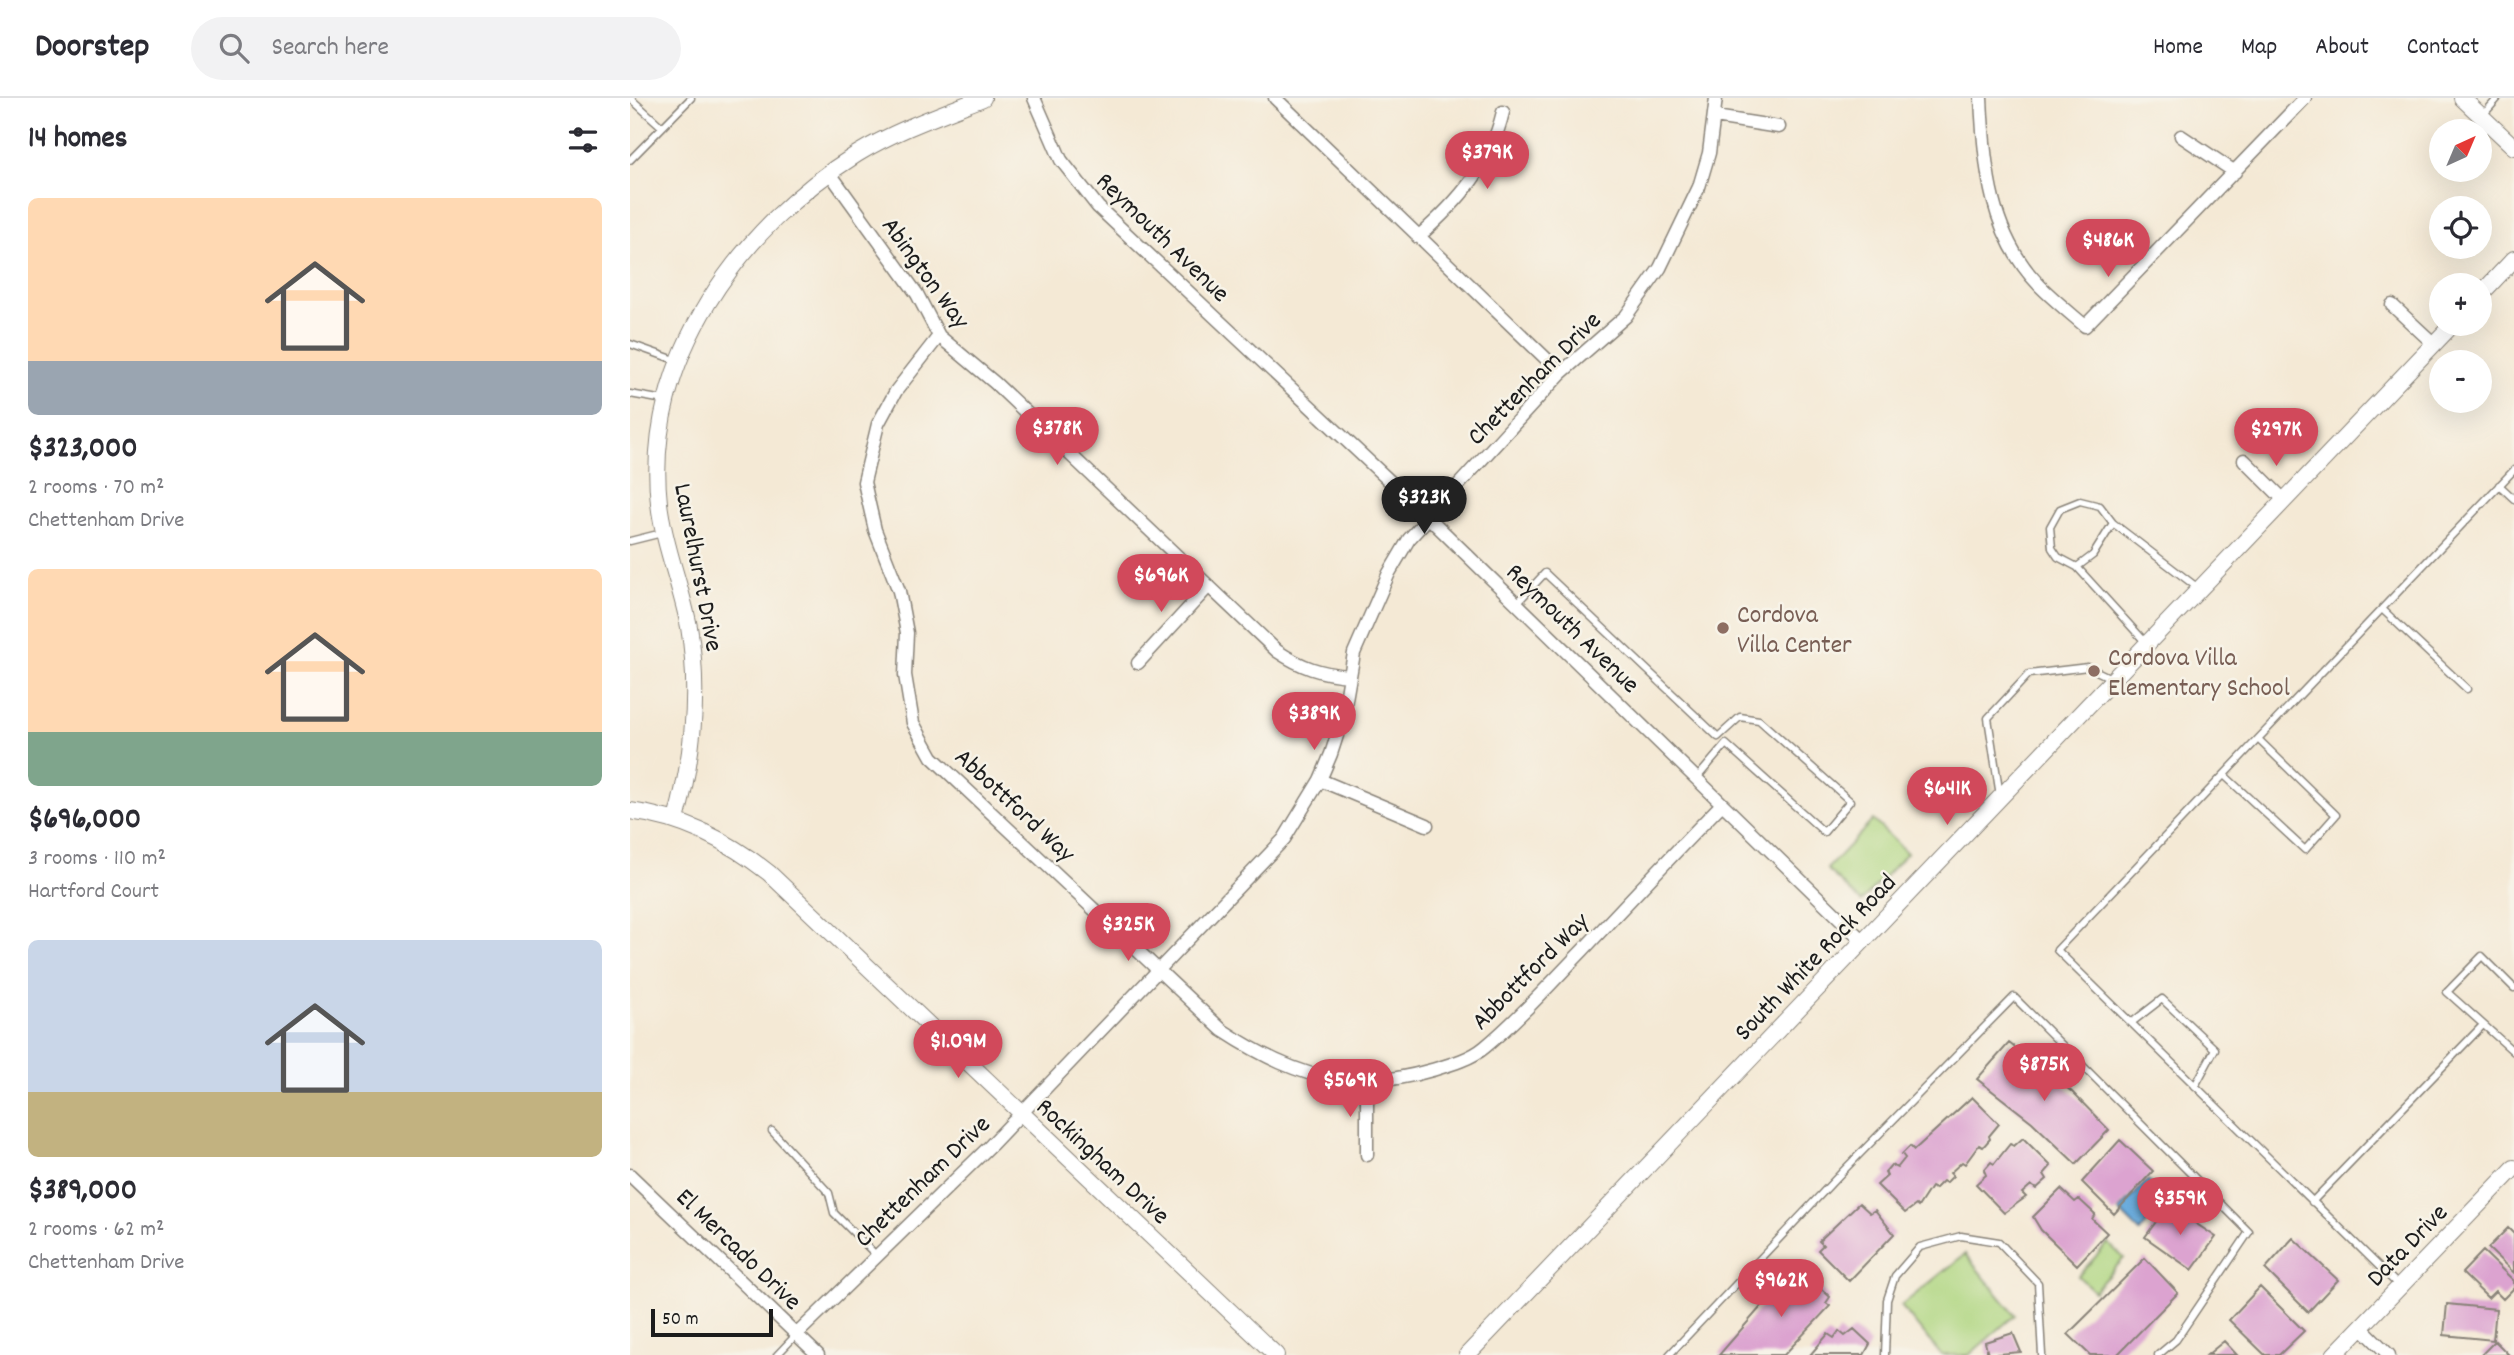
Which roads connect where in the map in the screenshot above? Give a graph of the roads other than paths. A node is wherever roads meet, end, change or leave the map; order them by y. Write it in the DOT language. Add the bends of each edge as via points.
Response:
graph roads {
  1 [pos="630,98"];
  2 [pos="691,98"];
  3 [pos="982,98"];
  4 [pos="1034,98"];
  5 [pos="1275,98"];
  6 [pos="1716,98"];
  7 [pos="1981,98"];
  8 [pos="2305,98"];
  9 [pos="2462,98"];
  10 [pos="2498,98"];
  11 [pos="1503,112"];
  12 [pos="2482,116"];
  13 [pos="1716,117"];
  14 [pos="662,127"];
  15 [pos="1779,127"];
  16 [pos="2181,136"];
  17 [pos="2514,146"];
  18 [pos="630,160"];
  19 [pos="2235,172"];
  20 [pos="829,173"];
  21 [pos="1418,237"];
  22 [pos="2514,258"];
  23 [pos="2492,282"];
  24 [pos="2392,305"];
  25 [pos="939,336"];
  26 [pos="2442,336"];
  27 [pos="630,344"];
  28 [pos="2434,344"];
  29 [pos="678,361"];
  30 [pos="1561,373"];
  31 [pos="630,394"];
  32 [pos="666,401"];
  33 [pos="2244,460"];
  34 [pos="2514,470"];
  35 [pos="2500,485"];
  36 [pos="2514,499"];
  37 [pos="2284,500"];
  38 [pos="1429,518"];
  39 [pos="2113,523"];
  40 [pos="664,533"];
  41 [pos="630,541"];
  42 [pos="2077,567"];
  43 [pos="1209,587"];
  44 [pos="2199,589"];
  45 [pos="1517,603"];
  46 [pos="2382,609"];
  47 [pos="2147,644"];
  48 [pos="1138,663"];
  49 [pos="1350,676"];
  50 [pos="2113,679"];
  51 [pos="2466,689"];
  52 [pos="1718,737"];
  53 [pos="2258,739"];
  54 [pos="1726,744"];
  55 [pos="2224,775"];
  56 [pos="1696,779"];
  57 [pos="1320,780"];
  58 [pos="2000,797"];
  59 [pos="1722,804"];
  60 [pos="630,811"];
  61 [pos="676,820"];
  62 [pos="1427,825"];
  63 [pos="1863,941"];
  64 [pos="1159,969"];
  65 [pos="2514,988"];
  66 [pos="2131,1023"];
  67 [pos="2483,1025"];
  68 [pos="2514,1052"];
  69 [pos="1367,1083"];
  70 [pos="2195,1086"];
  71 [pos="1020,1114"];
  72 [pos="772,1131"];
  73 [pos="1367,1155"];
  74 [pos="2514,1168"];
  75 [pos="630,1175"];
  76 [pos="2312,1202"];
  77 [pos="877,1255"];
  78 [pos="2399,1287"];
  79 [pos="2361,1327"];
  80 [pos="797,1334"];
  81 [pos="777,1355"];
  82 [pos="818,1355"];
  83 [pos="1276,1355"];
  84 [pos="1467,1355"];
  85 [pos="1669,1355"];
  86 [pos="1885,1355"];
  87 [pos="2042,1355"];
  88 [pos="2158,1355"];
  89 [pos="2334,1355"];
  90 [pos="2389,1355"];
  1 -- 14 [label="lane"];
  2 -- 14 [label="lane"];
  3 -- 20 [label="street, Laurelhurst Drive" via="901,131"];
  4 -- 38 [label="street, Reymouth Avenue" via="1061,160 1085,193"];
  5 -- 21 [label="street"];
  6 -- 13 [label="street, Chettenham Drive"];
  7 -- 19 [label="street" via="1987,181 2007,237 2039,285 2085,326"];
  8 -- 19 [label="street"];
  9 -- 12 [label="street"];
  10 -- 12 [label="lane"];
  11 -- 21 [label="street" via="1476,178"];
  12 -- 17 [label="street"];
  13 -- 15 [label="street"];
  13 -- 30 [label="street, Chettenham Drive" via="1699,187 1660,268 1626,316"];
  14 -- 18 [label="lane"];
  16 -- 19 [label="street"];
  20 -- 25 [label="street, Abington Way" via="917,294"];
  20 -- 29 [label="street, Laurelhurst Drive" via="748,248 708,304"];
  21 -- 30 [label="street"];
  22 -- 23 [label="street"];
  24 -- 28 [label="street"];
  25 -- 43 [label="street, Abington Way" via="995,383"];
  25 -- 64 [label="street, Abbottford Way" via="896,391 878,424 864,482 875,530 899,591 913,723 932,757"];
  26 -- 28 [label="street, South White Rock Road"];
  27 -- 29 [label="lane"];
  28 -- 37 [label="street, South White Rock Road"];
  29 -- 32 [label="street, Laurelhurst Drive"];
  30 -- 38 [label="street, Chettenham Drive"];
  31 -- 32 [label="lane"];
  32 -- 40 [label="street, Laurelhurst Drive" via="657,462"];
  33 -- 37 [label="street"];
  34 -- 35 [label="lane"];
  35 -- 36 [label="lane"];
  35 -- 46 [label="lane"];
  37 -- 44 [label="street, South White Rock Road"];
  38 -- 45 [label="street, Reymouth Avenue"];
  38 -- 49 [label="street, Chettenham Drive" via="1409,539 1389,573 1354,653"];
  39 -- 42 [label="lane" via="2093,555"];
  39 -- 42 [label="lane" via="2091,502 2069,503 2053,517 2052,548"];
  39 -- 44 [label="lane"];
  40 -- 41 [label="lane"];
  40 -- 61 [label="street, Laurelhurst Drive" via="684,606 693,666 691,752"];
  42 -- 47 [label="lane"];
  43 -- 48 [label="street"];
  43 -- 49 [label="street, Abington Way" via="1292,661 1325,674"];
  44 -- 47 [label="street, South White Rock Road"];
  45 -- 52 [label="lane" via="1545,573"];
  45 -- 56 [label="street, Reymouth Avenue"];
  46 -- 51 [label="lane"];
  46 -- 53 [label="lane"];
  47 -- 50 [label="street, South White Rock Road"];
  49 -- 57 [label="street, Chettenham Drive" via="1343,717"];
  50 -- 58 [label="street, South White Rock Road"];
  50 -- 58 [label="lane" via="2088,667 2029,674 1988,718"];
  52 -- 54 [label="lane"];
  52 -- 54 [label="lane" via="1740,717 1759,720 1850,801 1824,832"];
  53 -- 55 [label="lane"];
  53 -- 55 [label="lane" via="2336,815 2305,850"];
  54 -- 56 [label="lane"];
  55 -- 66 [label="lane" via="2057,950"];
  56 -- 59 [label="street, Reymouth Avenue"];
  57 -- 62 [label="street"];
  57 -- 64 [label="street, Chettenham Drive" via="1284,839"];
  58 -- 63 [label="street, South White Rock Road"];
  59 -- 63 [label="street, Reymouth Avenue"];
  59 -- 69 [label="street, Abbottford Way" via="1531,1005 1484,1048 1450,1065"];
  60 -- 61 [label="street, Rockingham Drive"];
  61 -- 71 [label="street, Rockingham Drive" via="741,851 769,873"];
  63 -- 84 [label="street, South White Rock Road"];
  64 -- 69 [label="street, Abbottford Way" via="1222,1030 1265,1058 1305,1073"];
  64 -- 71 [label="street, Chettenham Drive"];
  65 -- 67 [label="lane" via="2482,956 2447,992"];
  66 -- 70 [label="lane"];
  66 -- 70 [label="lane" via="2162,999 2215,1049"];
  67 -- 68 [label="lane"];
  67 -- 76 [label="lane"];
  69 -- 73 [label="street"];
  70 -- 76 [label="lane"];
  71 -- 77 [label="street, Chettenham Drive"];
  71 -- 83 [label="street, Rockingham Drive"];
  72 -- 77 [label="lane" via="829,1193 834,1213"];
  74 -- 78 [label="street, Data Drive"];
  75 -- 80 [label="street, El Mercado Drive"];
  76 -- 78 [label="lane"];
  77 -- 80 [label="street, Chettenham Drive"];
  78 -- 79 [label="street, Data Drive"];
  79 -- 89 [label="street, Data Drive"];
  79 -- 90 [label="street"];
  80 -- 81 [label="lane, Chettenham Drive"];
  80 -- 82 [label="street, El Mercado Drive"];
  85 -- 88 [label="lane" via="2014,997 2249,1232 2176,1340"];
  86 -- 87 [label="lane" via="1887,1300 1895,1276 1920,1247 1961,1236 1999,1242 2038,1283"];
}
